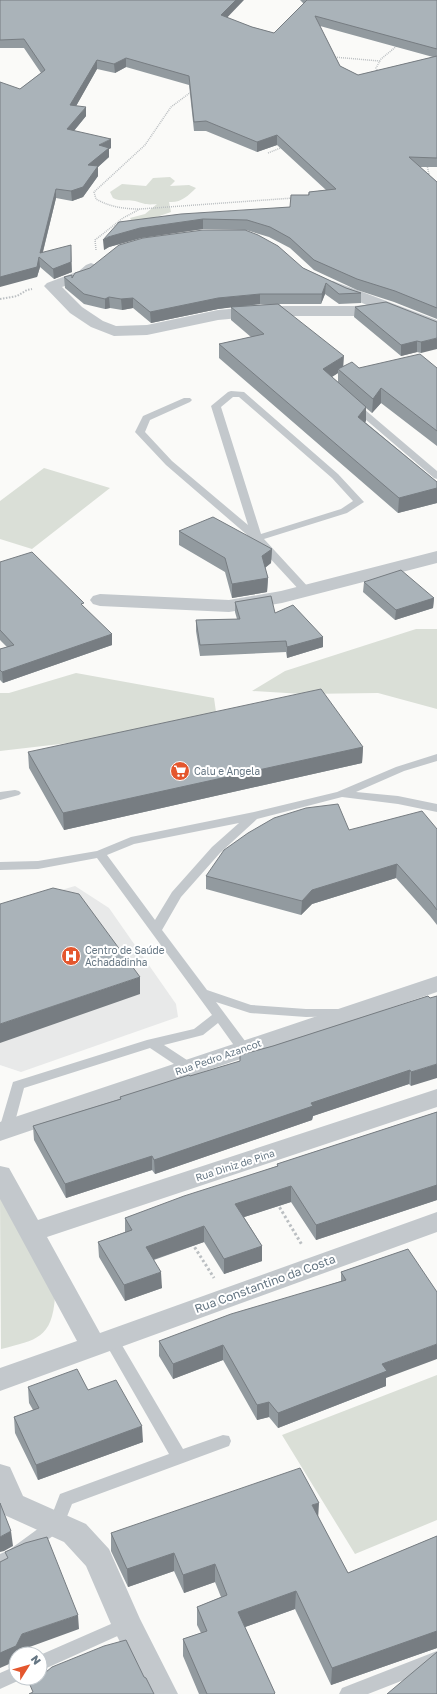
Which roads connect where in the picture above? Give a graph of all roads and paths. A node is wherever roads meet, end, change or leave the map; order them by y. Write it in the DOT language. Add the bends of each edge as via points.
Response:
graph roads {
  1 [pos="398,45"];
  2 [pos="327,57"];
  3 [pos="380,61"];
  4 [pos="379,73"];
  5 [pos="195,91"];
  6 [pos="282,147"];
  7 [pos="268,153"];
  8 [pos="427,164"];
  9 [pos="426,182"];
  10 [pos="293,198"];
  11 [pos="140,209"];
  12 [pos="99,262"];
  13 [pos="322,281"];
  14 [pos="52,286"];
  15 [pos="0,299"];
  16 [pos="388,306"];
  17 [pos="437,326"];
  18 [pos="347,399"];
  19 [pos="187,400"];
  20 [pos="437,476"];
  21 [pos="257,538"];
  22 [pos="437,557"];
  23 [pos="306,591"];
  24 [pos="100,600"];
  25 [pos="437,757"];
  26 [pos="15,793"];
  27 [pos="341,794"];
  28 [pos="0,796"];
  29 [pos="437,808"];
  30 [pos="254,816"];
  31 [pos="100,854"];
  32 [pos="0,866"];
  33 [pos="156,930"];
  34 [pos="437,984"];
  35 [pos="203,993"];
  36 [pos="348,1013"];
  37 [pos="219,1016"];
  38 [pos="152,1042"];
  39 [pos="243,1048"];
  40 [pos="188,1067"];
  41 [pos="437,1098"];
  42 [pos="3,1131"];
  43 [pos="0,1175"];
  44 [pos="437,1222"];
  45 [pos="32,1232"];
  46 [pos="102,1342"];
  47 [pos="0,1380"];
  48 [pos="223,1441"];
  49 [pos="179,1457"];
  50 [pos="0,1476"];
  51 [pos="56,1524"];
  52 [pos="0,1561"];
  53 [pos="126,1624"];
  54 [pos="48,1659"];
  55 [pos="437,1659"];
  56 [pos="162,1694"];
  57 [pos="348,1694"];
  1 -- 3 [label="path"];
  2 -- 3 [label="path"];
  3 -- 4 [label="path" via="376,68"];
  5 -- 11 [label="path" via="171,107 145,145 94,192 96,199 106,205 130,210"];
  6 -- 7 [label="path"];
  8 -- 9 [label="path" via="430,178"];
  10 -- 11 [label="path"];
  11 -- 12 [label="path" via="123,218 95,240"];
  12 -- 14 [label="street" via="84,274"];
  13 -- 16 [label="street"];
  14 -- 15 [label="path"];
  14 -- 16 [label="street" via="76,310 97,324 114,331 147,330 225,315 354,311"];
  16 -- 17 [label="street"];
  18 -- 20 [label="lane"];
  19 -- 21 [label="lane" via="146,418 140,432 168,462"];
  21 -- 21 [label="lane" via="216,406 231,394 241,394 335,476 359,502 344,511"];
  21 -- 23 [label="lane"];
  22 -- 23 [label="street"];
  23 -- 24 [label="street" via="229,606"];
  25 -- 27 [label="lane" via="400,769"];
  26 -- 28 [label="lane"];
  27 -- 29 [label="lane" via="398,800"];
  27 -- 30 [label="lane"];
  30 -- 31 [label="lane" via="132,841"];
  30 -- 33 [label="lane" via="216,850 176,895"];
  31 -- 32 [label="lane" via="38,865"];
  31 -- 33 [label="lane"];
  33 -- 35 [label="lane"];
  34 -- 36 [label="street, Rua Pedro Azancot"];
  35 -- 36 [label="lane" via="250,1009"];
  35 -- 37 [label="lane"];
  36 -- 39 [label="street, Rua Pedro Azancot"];
  37 -- 38 [label="lane" via="198,1032"];
  37 -- 39 [label="lane"];
  38 -- 40 [label="lane"];
  38 -- 42 [label="lane" via="18,1085"];
  39 -- 40 [label="street, Rua Pedro Azancot"];
  40 -- 42 [label="street, Rua Pedro Azancot"];
  41 -- 45 [label="street, Rua Diniz de Pina"];
  43 -- 45 [label="street"];
  44 -- 46 [label="street, Rua Constantino da Costa"];
  45 -- 46 [label="street"];
  46 -- 47 [label="street, Rua Constantino da Costa"];
  46 -- 49 [label="lane"];
  48 -- 49 [label="lane"];
  49 -- 51 [label="lane" via="66,1499"];
  50 -- 51 [label="street" via="11,1504"];
  51 -- 52 [label="lane" via="15,1555"];
  51 -- 53 [label="street" via="75,1533 98,1558"];
  53 -- 54 [label="lane"];
  53 -- 56 [label="street"];
  55 -- 57 [label="lane"];
}
